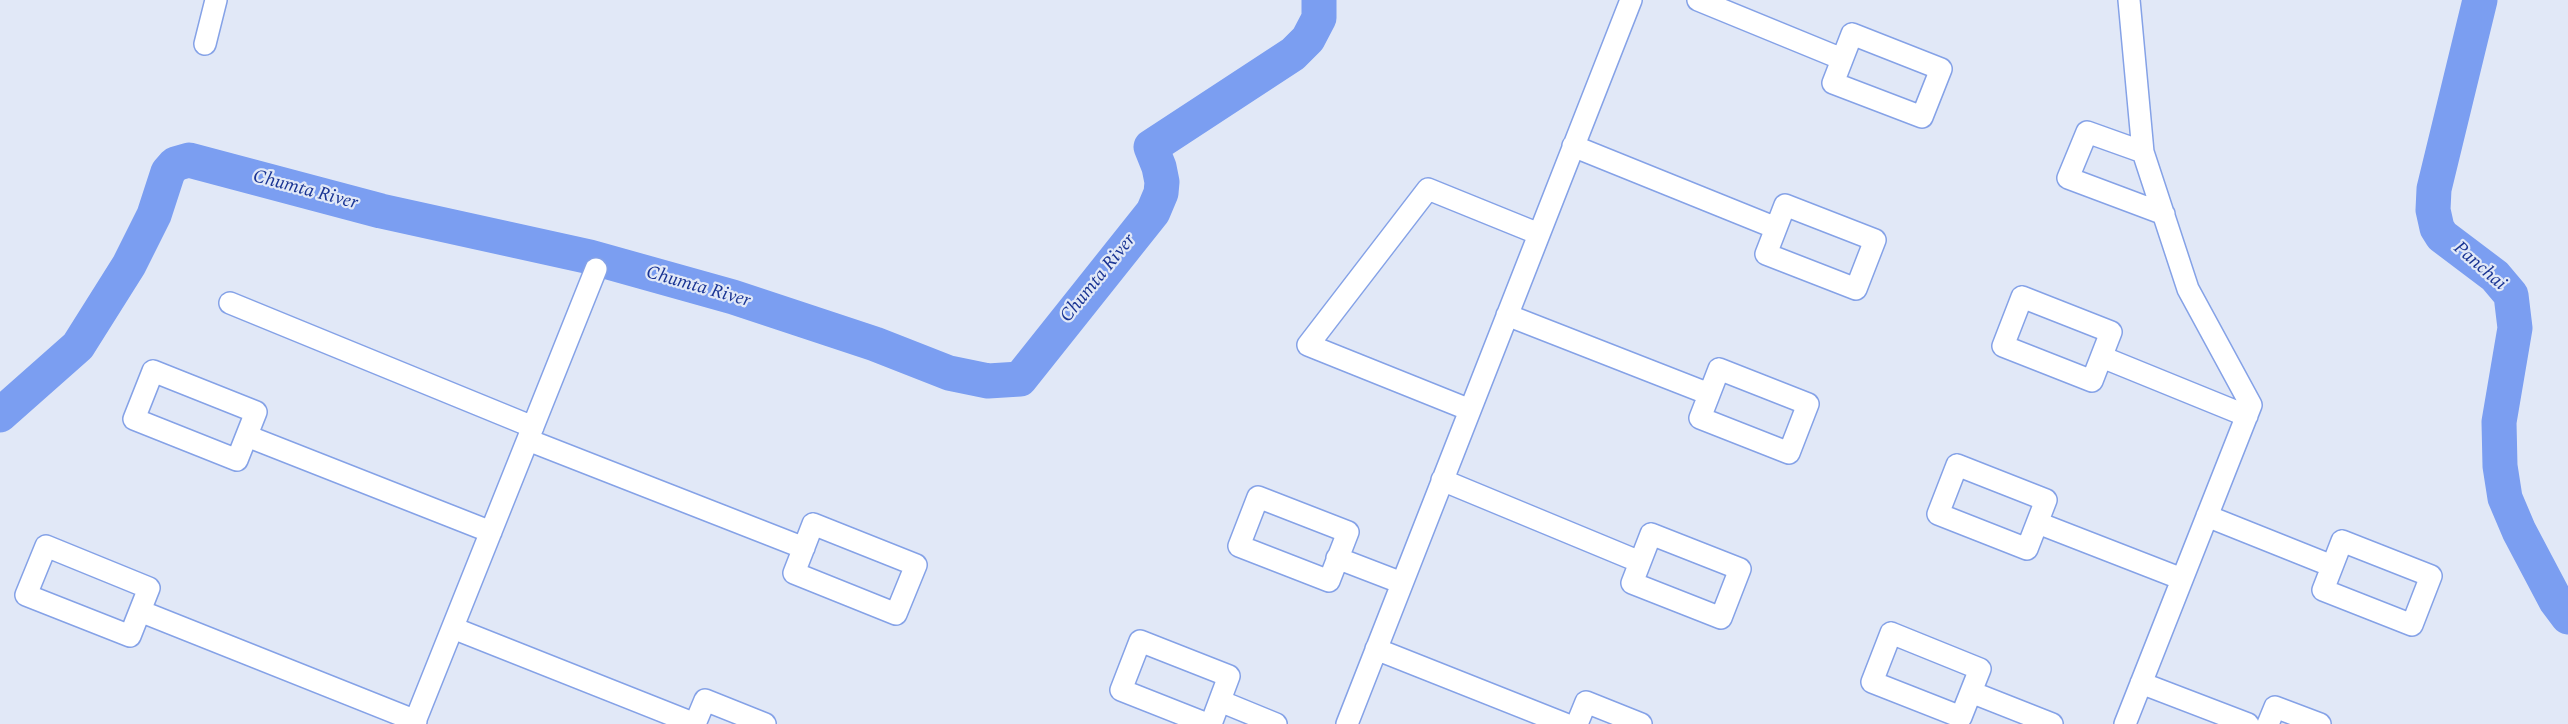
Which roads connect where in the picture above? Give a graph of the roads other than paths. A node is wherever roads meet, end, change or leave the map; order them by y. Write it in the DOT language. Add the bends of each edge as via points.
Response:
graph roads {
  1 [pos="216,0"];
  2 [pos="1631,0"];
  3 [pos="1698,0"];
  4 [pos="2130,0"];
  5 [pos="205,44"];
  6 [pos="1842,59"];
  7 [pos="1573,146"];
  8 [pos="2143,152"];
  9 [pos="2164,214"];
  10 [pos="1776,228"];
  11 [pos="1539,234"];
  12 [pos="596,269"];
  13 [pos="230,303"];
  14 [pos="1507,315"];
  15 [pos="2102,357"];
  16 [pos="1709,394"];
  17 [pos="1470,410"];
  18 [pos="2247,416"];
  19 [pos="530,433"];
  20 [pos="246,436"];
  21 [pos="1442,480"];
  22 [pos="2207,516"];
  23 [pos="2038,523"];
  24 [pos="491,532"];
  25 [pos="804,548"];
  26 [pos="1337,558"];
  27 [pos="1640,562"];
  28 [pos="2332,566"];
  29 [pos="2182,579"];
  30 [pos="1402,583"];
  31 [pos="140,611"];
  32 [pos="453,628"];
  33 [pos="1376,649"];
  34 [pos="2141,683"];
  35 [pos="1971,692"];
  36 [pos="1220,702"];
  37 [pos="415,722"];
  38 [pos="695,724"];
  39 [pos="765,724"];
  40 [pos="1209,724"];
  41 [pos="1276,724"];
  42 [pos="1347,724"];
  43 [pos="1565,724"];
  44 [pos="1577,724"];
  45 [pos="1641,724"];
  46 [pos="2052,724"];
  47 [pos="2126,724"];
  48 [pos="2248,724"];
  49 [pos="2268,724"];
  50 [pos="2320,724"];
  1 -- 5 [label="street"];
  2 -- 7 [label="street"];
  3 -- 6 [label="street"];
  4 -- 8 [label="street"];
  6 -- 6 [label="street" via="1833,82 1922,118 1941,68 1852,34"];
  7 -- 10 [label="street"];
  7 -- 11 [label="street"];
  8 -- 9 [label="street"];
  8 -- 9 [label="street" via="2086,132 2068,178"];
  9 -- 18 [label="street" via="2188,289 2251,405"];
  10 -- 10 [label="street" via="1766,254 1856,288 1875,240 1785,205"];
  11 -- 14 [label="street"];
  11 -- 17 [label="street" via="1428,189 1308,345"];
  12 -- 19 [label="street"];
  13 -- 19 [label="street"];
  14 -- 16 [label="street"];
  14 -- 17 [label="street"];
  15 -- 15 [label="street" via="2112,332 2022,297 2003,346 2092,381"];
  15 -- 18 [label="street"];
  16 -- 16 [label="street" via="1700,418 1790,453 1808,404 1719,369"];
  17 -- 21 [label="street"];
  18 -- 22 [label="street"];
  19 -- 24 [label="street"];
  19 -- 25 [label="street"];
  20 -- 20 [label="street" via="256,412 153,370 134,419 237,460"];
  20 -- 24 [label="street"];
  21 -- 27 [label="street"];
  21 -- 30 [label="street"];
  22 -- 28 [label="street"];
  22 -- 29 [label="street"];
  23 -- 23 [label="street" via="2046,500 1957,465 1938,514 2028,549"];
  23 -- 29 [label="street"];
  24 -- 32 [label="street"];
  25 -- 25 [label="street" via="794,572 896,614 916,566 813,524"];
  26 -- 26 [label="street" via="1348,532 1258,497 1239,546 1329,581"];
  26 -- 30 [label="street"];
  27 -- 27 [label="street" via="1632,583 1721,618 1740,569 1651,534"];
  28 -- 28 [label="street" via="2323,590 2412,625 2431,576 2342,541"];
  29 -- 34 [label="street"];
  30 -- 33 [label="street"];
  31 -- 31 [label="street" via="149,588 46,546 26,595 130,636"];
  31 -- 37 [label="street"];
  32 -- 37 [label="street"];
  32 -- 38 [label="street"];
  33 -- 42 [label="street"];
  33 -- 43 [label="street"];
  34 -- 47 [label="street"];
  34 -- 48 [label="street"];
  35 -- 35 [label="street" via="1980,669 1891,634 1872,682 1961,718"];
  35 -- 46 [label="street"];
  36 -- 40 [label="street"];
  36 -- 40 [label="street" via="1229,676 1140,641 1121,690"];
  36 -- 41 [label="street"];
  38 -- 39 [label="street" via="705,700"];
  44 -- 45 [label="street" via="1586,702"];
  49 -- 50 [label="street" via="2275,707"];
}
